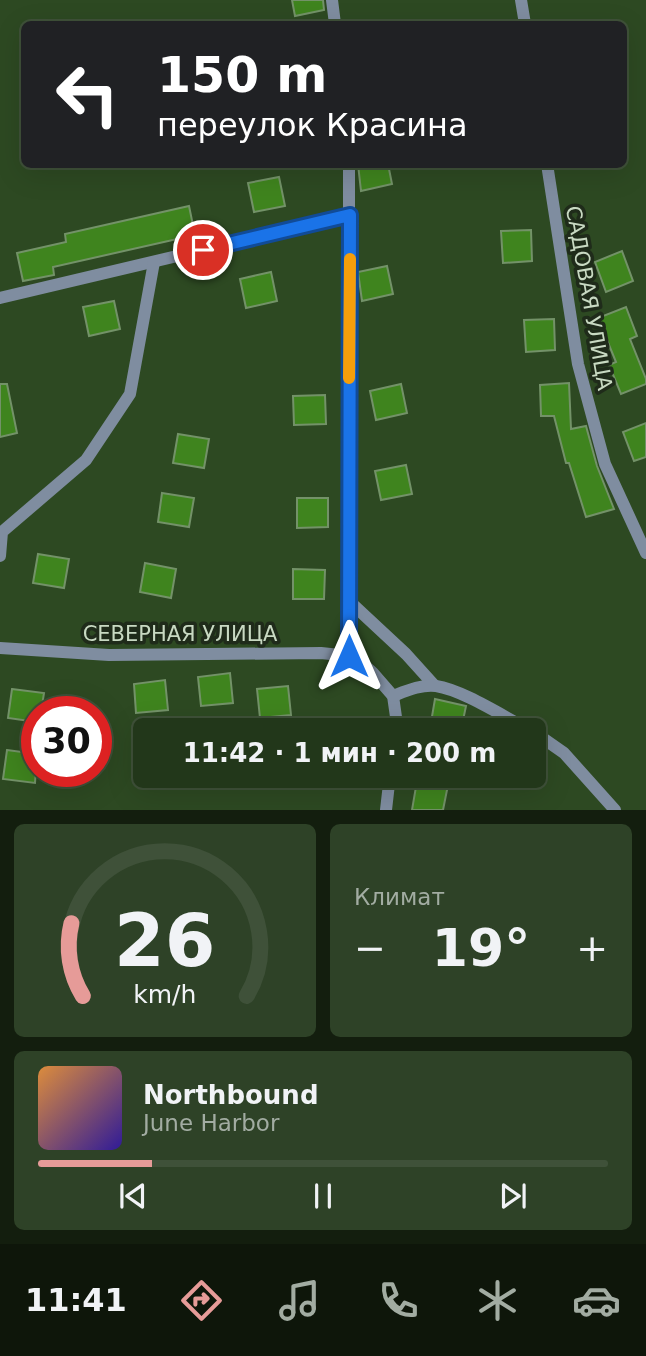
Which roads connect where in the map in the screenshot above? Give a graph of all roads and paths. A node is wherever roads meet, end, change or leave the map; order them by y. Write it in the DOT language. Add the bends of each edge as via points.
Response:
graph roads {
  1 [pos="332,0"];
  2 [pos="521,0"];
  3 [pos="335,21"];
  4 [pos="524,21"];
  5 [pos="349,168"];
  6 [pos="548,168"];
  7 [pos="350,215"];
  8 [pos="154,262"];
  9 [pos="0,298"];
  10 [pos="2,532"];
  11 [pos="646,553"];
  12 [pos="0,556"];
  13 [pos="348,600"];
  14 [pos="0,648"];
  15 [pos="349,656"];
  16 [pos="434,685"];
  17 [pos="393,696"];
  18 [pos="396,718"];
  19 [pos="506,718"];
  20 [pos="546,741"];
  21 [pos="389,788"];
  22 [pos="386,810"];
  23 [pos="615,810"];
  1 -- 3 [label="street"];
  2 -- 4 [label="street"];
  5 -- 7 [label="street"];
  6 -- 11 [label="street, САДОВАЯ УЛИЦА" via="578,364 605,464"];
  7 -- 8 [label="street"];
  7 -- 13 [label="street"];
  8 -- 9 [label="street"];
  8 -- 10 [label="street" via="130,394 86,460"];
  10 -- 12 [label="street"];
  13 -- 15 [label="street"];
  13 -- 16 [label="street"];
  14 -- 15 [label="street, СЕВЕРНАЯ УЛИЦА" via="109,656"];
  15 -- 17 [label="street" via="362,663"];
  16 -- 17 [label="street"];
  16 -- 19 [label="street"];
  17 -- 18 [label="street"];
  20 -- 23 [label="street" via="564,753"];
  21 -- 22 [label="street"];
}
